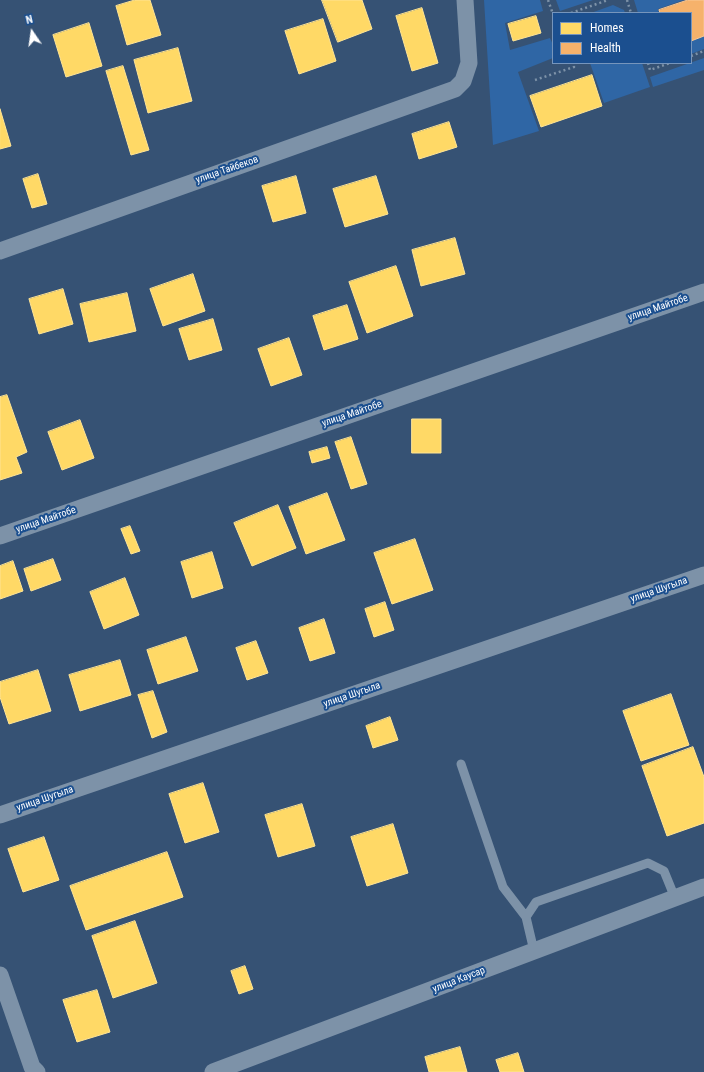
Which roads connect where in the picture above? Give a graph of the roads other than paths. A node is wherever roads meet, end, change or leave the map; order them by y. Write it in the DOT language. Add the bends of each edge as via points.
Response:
graph roads {
  1 [pos="465,0"];
  2 [pos="0,251"];
  3 [pos="704,292"];
  4 [pos="0,536"];
  5 [pos="704,575"];
  6 [pos="461,764"];
  7 [pos="0,815"];
  8 [pos="704,887"];
  9 [pos="674,898"];
  10 [pos="526,917"];
  11 [pos="534,951"];
  12 [pos="0,976"];
  13 [pos="37,1072"];
  14 [pos="213,1072"];
  1 -- 2 [label="street, улица Тайбеков" via="469,63 463,81 455,89"];
  3 -- 4 [label="street, улица Майтобе"];
  5 -- 7 [label="street, улица Шугыла"];
  6 -- 10 [label="lane" via="503,887"];
  8 -- 9 [label="street, улица Каусар"];
  9 -- 10 [label="lane" via="664,872 648,863 536,902"];
  9 -- 11 [label="street, улица Каусар"];
  10 -- 11 [label="lane"];
  11 -- 14 [label="street, улица Каусар"];
  12 -- 13 [label="street" via="32,1066"];
}
